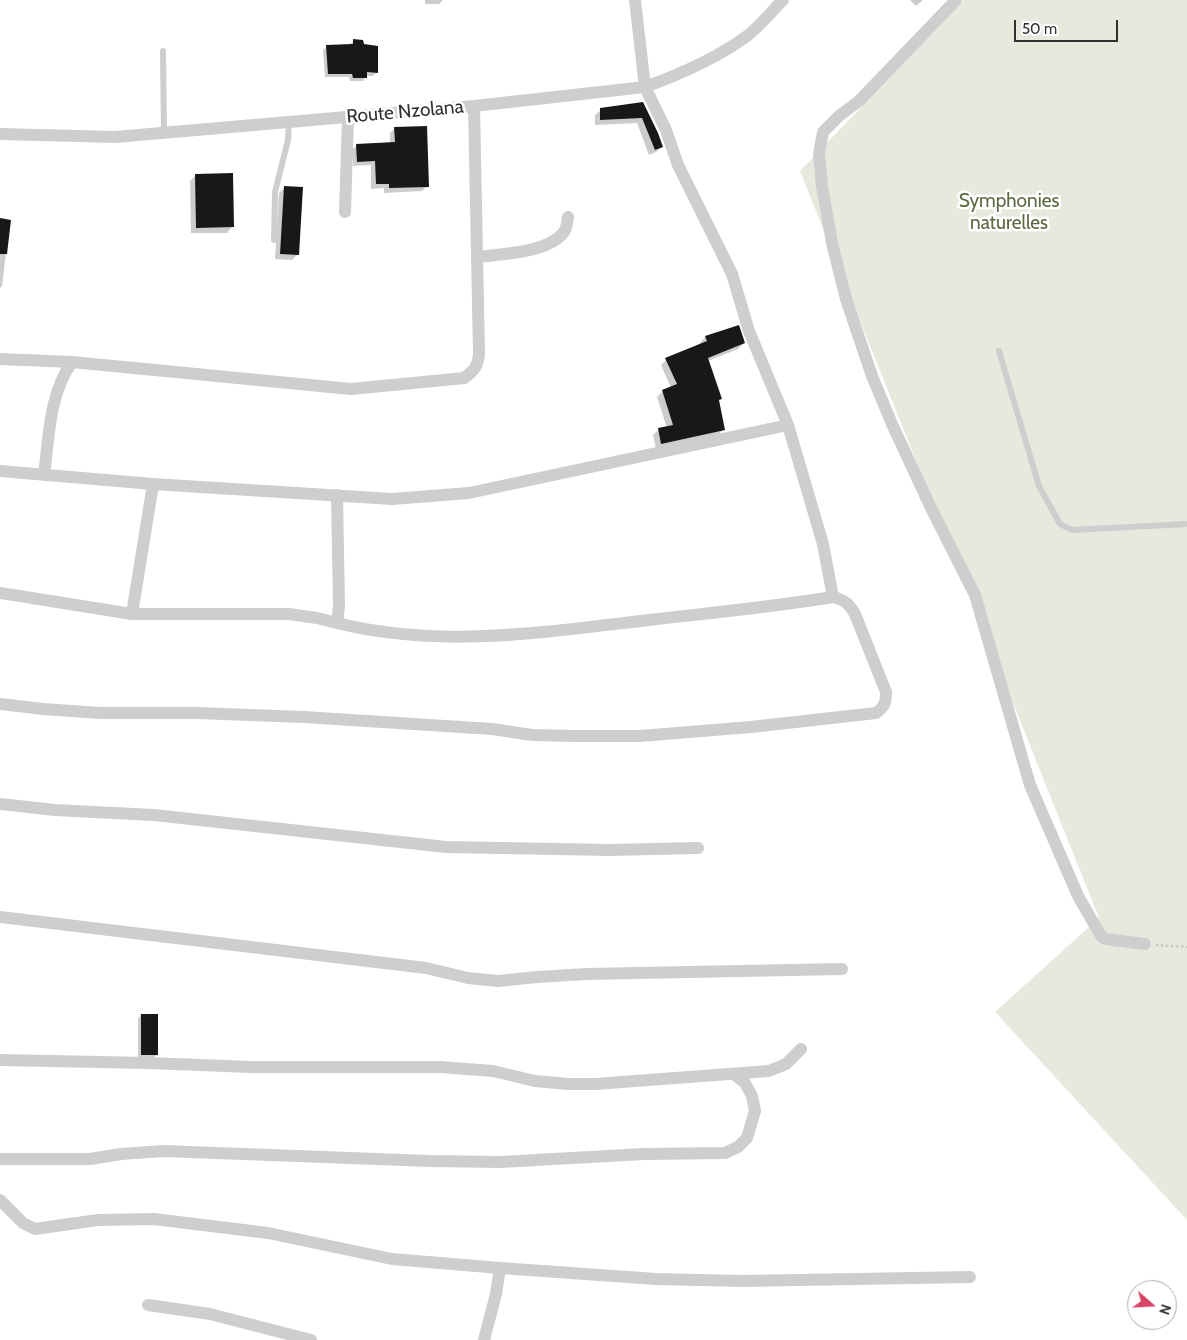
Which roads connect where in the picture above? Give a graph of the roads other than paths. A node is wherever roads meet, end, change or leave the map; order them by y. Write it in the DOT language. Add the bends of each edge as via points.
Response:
graph roads {
  1 [pos="635,0"];
  2 [pos="783,0"];
  3 [pos="956,0"];
  4 [pos="163,51"];
  5 [pos="646,86"];
  6 [pos="474,106"];
  7 [pos="348,117"];
  8 [pos="289,122"];
  9 [pos="164,133"];
  10 [pos="0,134"];
  11 [pos="345,212"];
  12 [pos="568,217"];
  13 [pos="274,240"];
  14 [pos="477,258"];
  15 [pos="999,351"];
  16 [pos="0,359"];
  17 [pos="72,362"];
  18 [pos="788,425"];
  19 [pos="0,471"];
  20 [pos="44,475"];
  21 [pos="153,484"];
  22 [pos="337,495"];
  23 [pos="1187,524"];
  24 [pos="0,593"];
  25 [pos="833,597"];
  26 [pos="132,614"];
  27 [pos="337,623"];
  28 [pos="0,704"];
  29 [pos="0,804"];
  30 [pos="698,848"];
  31 [pos="0,917"];
  32 [pos="1145,944"];
  33 [pos="842,969"];
  34 [pos="801,1049"];
  35 [pos="0,1060"];
  36 [pos="734,1074"];
  37 [pos="0,1159"];
  38 [pos="0,1200"];
  39 [pos="500,1268"];
  40 [pos="970,1277"];
  41 [pos="148,1305"];
  42 [pos="311,1340"];
  43 [pos="484,1340"];
  1 -- 5 [label="street"];
  2 -- 5 [label="street, Route Nzolana" via="748,35 712,57"];
  3 -- 32 [label="street" via="859,101 823,132 820,170 832,243 846,299 872,376 975,595 1030,785 1078,896 1105,939"];
  4 -- 9 [label="lane"];
  5 -- 6 [label="street, Route Nzolana"];
  5 -- 18 [label="street" via="678,165 732,274 749,331"];
  6 -- 7 [label="street, Route Nzolana"];
  6 -- 14 [label="street"];
  7 -- 8 [label="street, Route Nzolana"];
  7 -- 11 [label="street"];
  8 -- 9 [label="street, Route Nzolana"];
  8 -- 13 [label="lane" via="288,140 275,192"];
  9 -- 10 [label="street, Route Nzolana" via="115,137"];
  12 -- 14 [label="street" via="566,231 556,241 533,250"];
  14 -- 17 [label="street" via="478,365 464,378 351,389"];
  15 -- 23 [label="lane" via="1039,486 1060,524 1072,530"];
  16 -- 17 [label="street"];
  17 -- 20 [label="street" via="61,379 54,403"];
  18 -- 22 [label="street" via="469,493 392,499"];
  18 -- 25 [label="street" via="823,544"];
  19 -- 20 [label="street"];
  20 -- 21 [label="street"];
  21 -- 22 [label="street"];
  21 -- 26 [label="street"];
  22 -- 27 [label="street"];
  24 -- 26 [label="street"];
  25 -- 27 [label="street" via="516,634 422,637"];
  25 -- 28 [label="street" via="844,599 850,606 886,692 884,707 876,713 640,736 583,736 304,717 101,713"];
  26 -- 27 [label="street" via="289,614"];
  29 -- 30 [label="street" via="154,815 446,847"];
  31 -- 33 [label="street" via="426,968 498,981 587,974"];
  34 -- 36 [label="street" via="786,1064 770,1071"];
  35 -- 36 [label="street" via="251,1067 440,1067 493,1071 535,1081 568,1084"];
  36 -- 37 [label="street" via="752,1096 755,1111 747,1138 738,1147 724,1153 500,1162 163,1151 90,1159"];
  38 -- 39 [label="street" via="23,1223 35,1229 98,1220 154,1219 268,1233 392,1259"];
  39 -- 40 [label="street" via="656,1279 742,1281"];
  39 -- 43 [label="street"];
  41 -- 42 [label="street" via="210,1314"];
}
